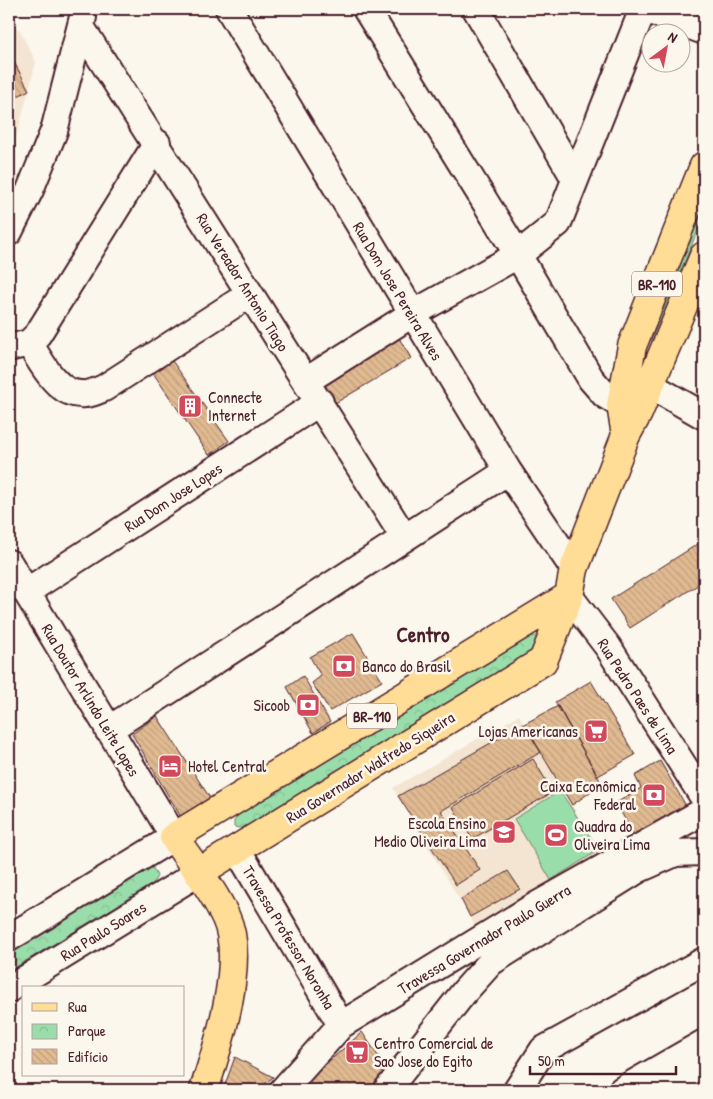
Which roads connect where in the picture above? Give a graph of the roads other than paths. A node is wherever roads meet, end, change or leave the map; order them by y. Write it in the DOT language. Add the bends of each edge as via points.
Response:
graph roads {
  1 [pos="229,9"];
  2 [pos="366,9"];
  3 [pos="476,9"];
  4 [pos="644,9"];
  5 [pos="83,18"];
  6 [pos="704,32"];
  7 [pos="157,144"];
  8 [pos="704,166"];
  9 [pos="575,179"];
  10 [pos="9,232"];
  11 [pos="518,255"];
  12 [pos="704,256"];
  13 [pos="250,294"];
  14 [pos="412,314"];
  15 [pos="19,346"];
  16 [pos="306,381"];
  17 [pos="650,385"];
  18 [pos="320,402"];
  19 [pos="621,406"];
  20 [pos="704,416"];
  21 [pos="626,435"];
  22 [pos="508,471"];
  23 [pos="404,537"];
  24 [pos="10,567"];
  25 [pos="574,569"];
  26 [pos="26,592"];
  27 [pos="569,596"];
  28 [pos="108,730"];
  29 [pos="704,798"];
  30 [pos="704,811"];
  31 [pos="174,836"];
  32 [pos="237,850"];
  33 [pos="704,852"];
  34 [pos="198,873"];
  35 [pos="537,918"];
  36 [pos="9,938"];
  37 [pos="704,961"];
  38 [pos="9,989"];
  39 [pos="342,1025"];
  40 [pos="704,1043"];
  41 [pos="704,1067"];
  42 [pos="204,1090"];
  43 [pos="283,1090"];
  44 [pos="388,1090"];
  45 [pos="517,1090"];
  46 [pos="622,1090"];
  47 [pos="666,1090"];
  1 -- 14 [label="street, Rua Dom Jose Pereira Alves"];
  2 -- 11 [label="street"];
  3 -- 9 [label="street"];
  4 -- 6 [label="street"];
  4 -- 9 [label="street"];
  5 -- 7 [label="street, Rua Vereador Antonio Tiago"];
  5 -- 10 [label="street" via="54,132"];
  7 -- 13 [label="street, Rua Vereador Antonio Tiago"];
  7 -- 15 [label="street" via="38,334"];
  8 -- 19 [label="main road, BR-110" via="632,346"];
  9 -- 11 [label="street" via="558,223"];
  11 -- 14 [label="street"];
  11 -- 19 [label="street" via="591,379"];
  12 -- 17 [label="main road, BR-110"];
  13 -- 15 [label="street" via="104,388 82,395 57,383"];
  13 -- 16 [label="street, Rua Vereador Antonio Tiago"];
  14 -- 16 [label="street"];
  14 -- 22 [label="street, Rua Dom Jose Pereira Alves"];
  16 -- 18 [label="street, Rua Vereador Antonio Tiago"];
  17 -- 20 [label="street"];
  17 -- 21 [label="main road, BR-110"];
  18 -- 23 [label="street, Rua Vereador Antonio Tiago"];
  18 -- 26 [label="street, Rua Dom Jose Lopes"];
  19 -- 21 [label="main road, BR-110"];
  21 -- 25 [label="main road, BR-110"];
  22 -- 23 [label="street"];
  22 -- 25 [label="street, Rua Dom Jose Pereira Alves"];
  23 -- 28 [label="street"];
  24 -- 26 [label="street, Rua Doutor Arlindo Leite Lopes"];
  25 -- 27 [label="main road, BR-110"];
  26 -- 28 [label="street, Rua Doutor Arlindo Leite Lopes"];
  27 -- 29 [label="street, Rua Pedro Paes de Lima" via="608,647"];
  27 -- 31 [label="main road, BR-110"];
  27 -- 32 [label="main road, Rua Governador Walfredo Siqueira / BR-110" via="542,661"];
  28 -- 31 [label="street, Rua Doutor Arlindo Leite Lopes"];
  30 -- 35 [label="street, Travessa Governador Paulo Guerra"];
  31 -- 34 [label="main road"];
  31 -- 36 [label="street"];
  32 -- 34 [label="main road, Rua Governador Walfredo Siqueira / BR-110"];
  32 -- 39 [label="street, Travessa Professor Noronha"];
  33 -- 35 [label="street" via="675,853"];
  34 -- 38 [label="street, Rua Paulo Soares"];
  34 -- 42 [label="main road" via="226,919 234,956 220,1039"];
  35 -- 39 [label="street, Travessa Governador Paulo Guerra"];
  35 -- 44 [label="street" via="465,991"];
  37 -- 45 [label="street" via="543,1050"];
  39 -- 43 [label="street, Travessa Governador Paulo Guerra"];
  40 -- 46 [label="street"];
  41 -- 47 [label="street"];
}
